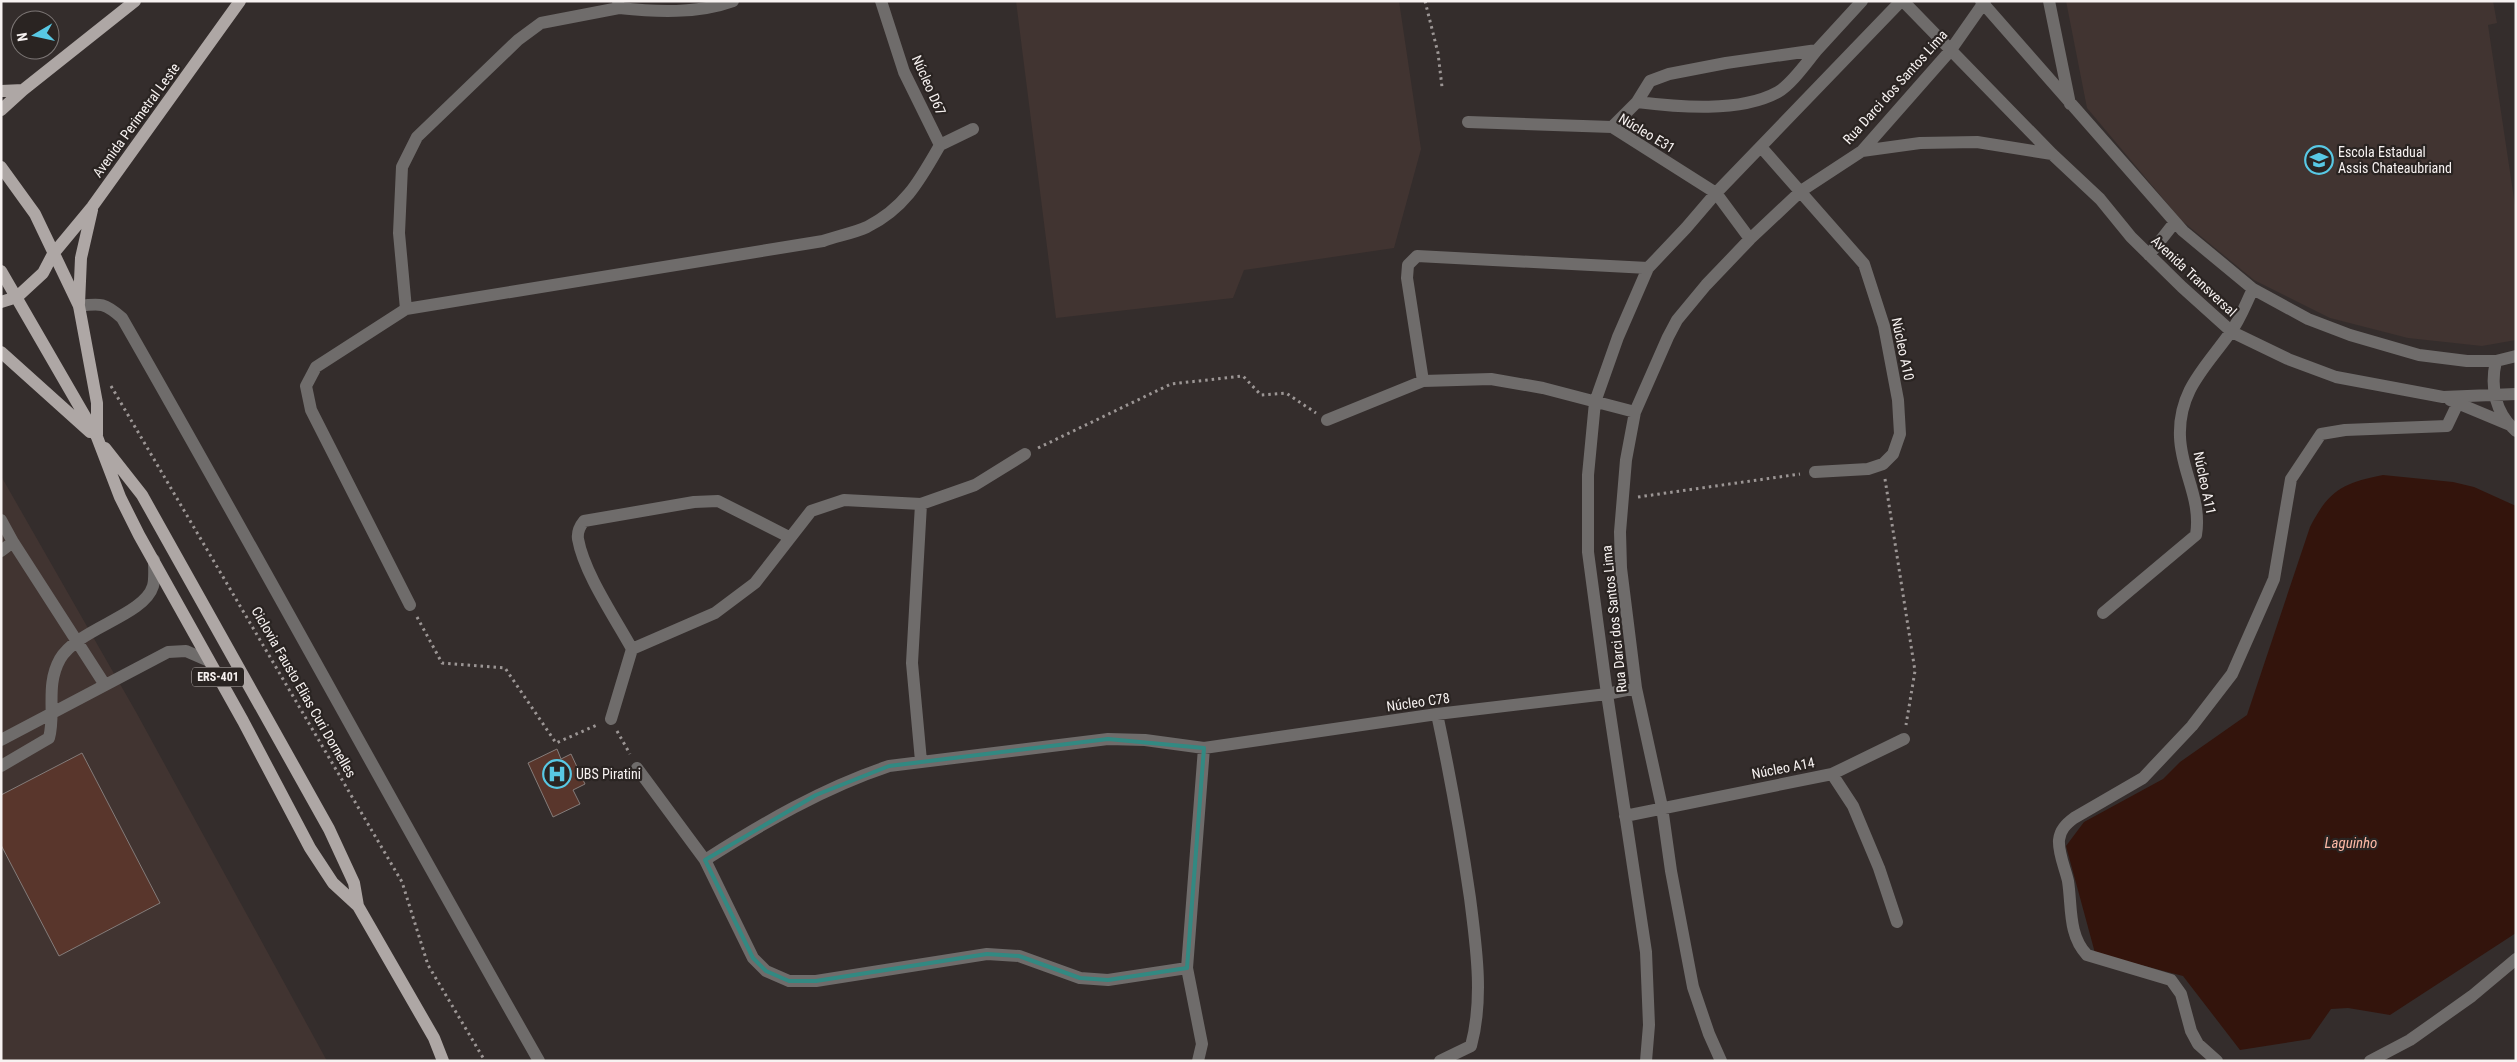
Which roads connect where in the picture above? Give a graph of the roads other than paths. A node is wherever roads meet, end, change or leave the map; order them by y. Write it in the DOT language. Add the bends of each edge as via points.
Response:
graph roads {
  1 [pos="135,1"];
  2 [pos="240,1"];
  3 [pos="733,1"];
  4 [pos="881,1"];
  5 [pos="1862,1"];
  6 [pos="1902,1"];
  7 [pos="2049,1"];
  8 [pos="1983,2"];
  9 [pos="619,5"];
  10 [pos="1817,50"];
  11 [pos="1950,51"];
  12 [pos="23,90"];
  13 [pos="1,91"];
  14 [pos="1637,102"];
  15 [pos="2071,106"];
  16 [pos="1,110"];
  17 [pos="1468,122"];
  18 [pos="1612,127"];
  19 [pos="973,129"];
  20 [pos="940,145"];
  21 [pos="1761,147"];
  22 [pos="1862,150"];
  23 [pos="2052,154"];
  24 [pos="1,167"];
  25 [pos="1801,191"];
  26 [pos="1716,193"];
  27 [pos="92,208"];
  28 [pos="2175,222"];
  29 [pos="1750,239"];
  30 [pos="53,254"];
  31 [pos="2149,254"];
  32 [pos="1648,268"];
  33 [pos="1,272"];
  34 [pos="2253,289"];
  35 [pos="17,297"];
  36 [pos="1,302"];
  37 [pos="79,306"];
  38 [pos="406,309"];
  39 [pos="2232,332"];
  40 [pos="1,352"];
  41 [pos="2516,356"];
  42 [pos="2496,361"];
  43 [pos="1423,381"];
  44 [pos="2516,394"];
  45 [pos="2495,396"];
  46 [pos="2443,397"];
  47 [pos="1595,402"];
  48 [pos="2458,403"];
  49 [pos="1635,412"];
  50 [pos="1327,420"];
  51 [pos="2513,428"];
  52 [pos="97,437"];
  53 [pos="1025,454"];
  54 [pos="1815,472"];
  55 [pos="922,504"];
  56 [pos="1,520"];
  57 [pos="789,537"];
  58 [pos="13,542"];
  59 [pos="1,551"];
  60 [pos="154,560"];
  61 [pos="410,605"];
  62 [pos="2103,614"];
  63 [pos="78,640"];
  64 [pos="632,649"];
  65 [pos="209,662"];
  66 [pos="105,685"];
  67 [pos="1636,688"];
  68 [pos="1606,694"];
  69 [pos="50,713"];
  70 [pos="1437,714"];
  71 [pos="611,719"];
  72 [pos="1904,739"];
  73 [pos="1,740"];
  74 [pos="1204,748"];
  75 [pos="920,761"];
  76 [pos="1,766"];
  77 [pos="637,768"];
  78 [pos="1832,774"];
  79 [pos="1662,807"];
  80 [pos="1625,816"];
  81 [pos="705,860"];
  82 [pos="358,906"];
  83 [pos="1897,922"];
  84 [pos="2516,959"];
  85 [pos="1187,968"];
  86 [pos="434,1038"];
  87 [pos="443,1061"];
  88 [pos="453,1061"];
  89 [pos="540,1061"];
  90 [pos="1198,1061"];
  91 [pos="1440,1061"];
  92 [pos="1646,1061"];
  93 [pos="1721,1061"];
  94 [pos="2217,1061"];
  95 [pos="2370,1061"];
  1 -- 12 [label="main road"];
  2 -- 27 [label="main road, Avenida Perimetral Leste"];
  3 -- 9 [label="street" via="655,12"];
  4 -- 20 [label="street, Núcleo D67" via="904,72"];
  5 -- 10 [label="street"];
  6 -- 11 [label="street, Avenida Transversal"];
  6 -- 21 [label="street, Rua Darci dos Santos Lima"];
  7 -- 15 [label="street"];
  8 -- 11 [label="street, Rua Darci dos Santos Lima"];
  8 -- 15 [label="street, Avenida Transversal"];
  9 -- 38 [label="street" via="541,23 518,40 417,137 402,167 399,234"];
  10 -- 14 [label="street" via="1726,62 1669,74 1650,81"];
  10 -- 14 [label="street" via="1780,91 1762,99 1680,107"];
  11 -- 22 [label="street, Rua Darci dos Santos Lima"];
  11 -- 23 [label="street, Avenida Transversal"];
  12 -- 13 [label="main road"];
  12 -- 16 [label="main road"];
  14 -- 18 [label="street"];
  15 -- 28 [label="street, Avenida Transversal"];
  17 -- 18 [label="street, Núcleo E31"];
  18 -- 26 [label="street, Núcleo E31"];
  19 -- 20 [label="street"];
  20 -- 38 [label="street" via="921,179 899,206 866,227 823,241"];
  21 -- 25 [label="street, Núcleo A10"];
  21 -- 26 [label="street, Rua Darci dos Santos Lima"];
  22 -- 23 [label="street" via="1920,143 1977,142"];
  22 -- 25 [label="street, Rua Darci dos Santos Lima"];
  23 -- 31 [label="street, Avenida Transversal" via="2100,198"];
  24 -- 30 [label="main road" via="35,214"];
  25 -- 29 [label="street, Rua Darci dos Santos Lima"];
  25 -- 54 [label="street, Núcleo A10" via="1864,264 1884,326 1898,400 1900,434 1892,454 1883,464 1868,469"];
  26 -- 29 [label="street, Núcleo E31"];
  26 -- 32 [label="street, Rua Darci dos Santos Lima"];
  27 -- 30 [label="main road, Avenida Perimetral Leste"];
  27 -- 37 [label="main road" via="82,258"];
  28 -- 31 [label="street"];
  28 -- 34 [label="street, Avenida Transversal"];
  29 -- 49 [label="street, Rua Darci dos Santos Lima" via="1677,320"];
  30 -- 35 [label="main road, Avenida Perimetral Leste" via="43,273"];
  30 -- 37 [label="main road"];
  31 -- 39 [label="street, Avenida Transversal"];
  32 -- 43 [label="street" via="1417,256 1408,265 1407,278"];
  32 -- 47 [label="street, Rua Darci dos Santos Lima" via="1618,337"];
  33 -- 35 [label="main road, ERS-401"];
  34 -- 39 [label="street, Núcleo A11"];
  34 -- 42 [label="street, Avenida Transversal" via="2308,319 2350,335 2419,355"];
  35 -- 36 [label="main road"];
  35 -- 52 [label="main road, ERS-401"];
  37 -- 52 [label="main road" via="97,402"];
  37 -- 89 [label="street" via="107,305 122,318"];
  38 -- 61 [label="street" via="316,367 306,386 311,410"];
  39 -- 46 [label="street, Avenida Transversal" via="2288,359 2336,377"];
  39 -- 62 [label="street, Núcleo A11" via="2206,363 2186,395 2180,419 2180,441 2199,520 2196,535"];
  40 -- 52 [label="main road"];
  41 -- 42 [label="street, Avenida Transversal"];
  42 -- 45 [label="street" via="2492,378"];
  43 -- 47 [label="street" via="1491,379"];
  43 -- 50 [label="street"];
  44 -- 45 [label="street, Avenida Transversal"];
  45 -- 46 [label="street, Avenida Transversal"];
  45 -- 51 [label="street" via="2500,411"];
  46 -- 48 [label="street"];
  47 -- 49 [label="street"];
  47 -- 68 [label="street, Rua Darci dos Santos Lima" via="1588,475 1588,552"];
  48 -- 51 [label="street"];
  48 -- 94 [label="street" via="2447,426 2321,434 2291,479 2274,579 2232,674 2192,726 2143,778 2064,825 2059,838 2072,922 2080,947 2087,955 2171,980 2181,994 2198,1044"];
  49 -- 67 [label="street, Rua Darci dos Santos Lima" via="1620,532 1621,568"];
  52 -- 60 [label="main road, ERS-401" via="120,497"];
  52 -- 82 [label="main road" via="142,495 325,821 354,883"];
  53 -- 55 [label="street" via="976,485"];
  55 -- 57 [label="street" via="844,500 811,510"];
  55 -- 75 [label="street" via="912,663"];
  56 -- 58 [label="street"];
  57 -- 64 [label="street" via="756,583 716,613"];
  57 -- 64 [label="street" via="718,501 694,502 584,521 578,538 591,575"];
  58 -- 59 [label="street"];
  58 -- 63 [label="street"];
  60 -- 63 [label="street" via="152,587 136,607"];
  60 -- 65 [label="main road, ERS-401"];
  63 -- 66 [label="street"];
  63 -- 69 [label="street" via="61,658 50,689"];
  64 -- 71 [label="street"];
  65 -- 66 [label="street" via="186,651 168,652"];
  65 -- 82 [label="main road, ERS-401" via="310,848 333,883"];
  66 -- 69 [label="street"];
  67 -- 68 [label="street, Núcleo C78"];
  67 -- 79 [label="street, Rua Darci dos Santos Lima"];
  68 -- 70 [label="street, Núcleo C78"];
  68 -- 80 [label="street, Rua Darci dos Santos Lima"];
  69 -- 73 [label="street"];
  69 -- 76 [label="street" via="48,738"];
  70 -- 74 [label="street, Núcleo C78"];
  70 -- 91 [label="street" via="1460,829 1475,936 1477,1022 1471,1046"];
  72 -- 78 [label="street, Núcleo A14"];
  74 -- 75 [label="street, Núcleo C78" via="1108,739"];
  74 -- 85 [label="street"];
  75 -- 81 [label="street, Núcleo C78" via="889,766 854,778 749,831"];
  77 -- 81 [label="street"];
  78 -- 79 [label="street, Núcleo A14"];
  78 -- 83 [label="street" via="1853,806"];
  79 -- 80 [label="street, Núcleo A14"];
  79 -- 93 [label="street, Rua Darci dos Santos Lima" via="1692,987"];
  80 -- 92 [label="street, Rua Darci dos Santos Lima" via="1646,952 1649,1025"];
  81 -- 85 [label="street" via="753,958 766,971 789,981 816,982 987,954 1019,956 1080,978 1108,980"];
  82 -- 86 [label="main road, ERS-401"];
  84 -- 95 [label="street" via="2472,996 2410,1040"];
  85 -- 90 [label="street" via="1202,1044"];
  86 -- 87 [label="main road, ERS-401"];
  86 -- 88 [label="main road, ERS-401"];
}
